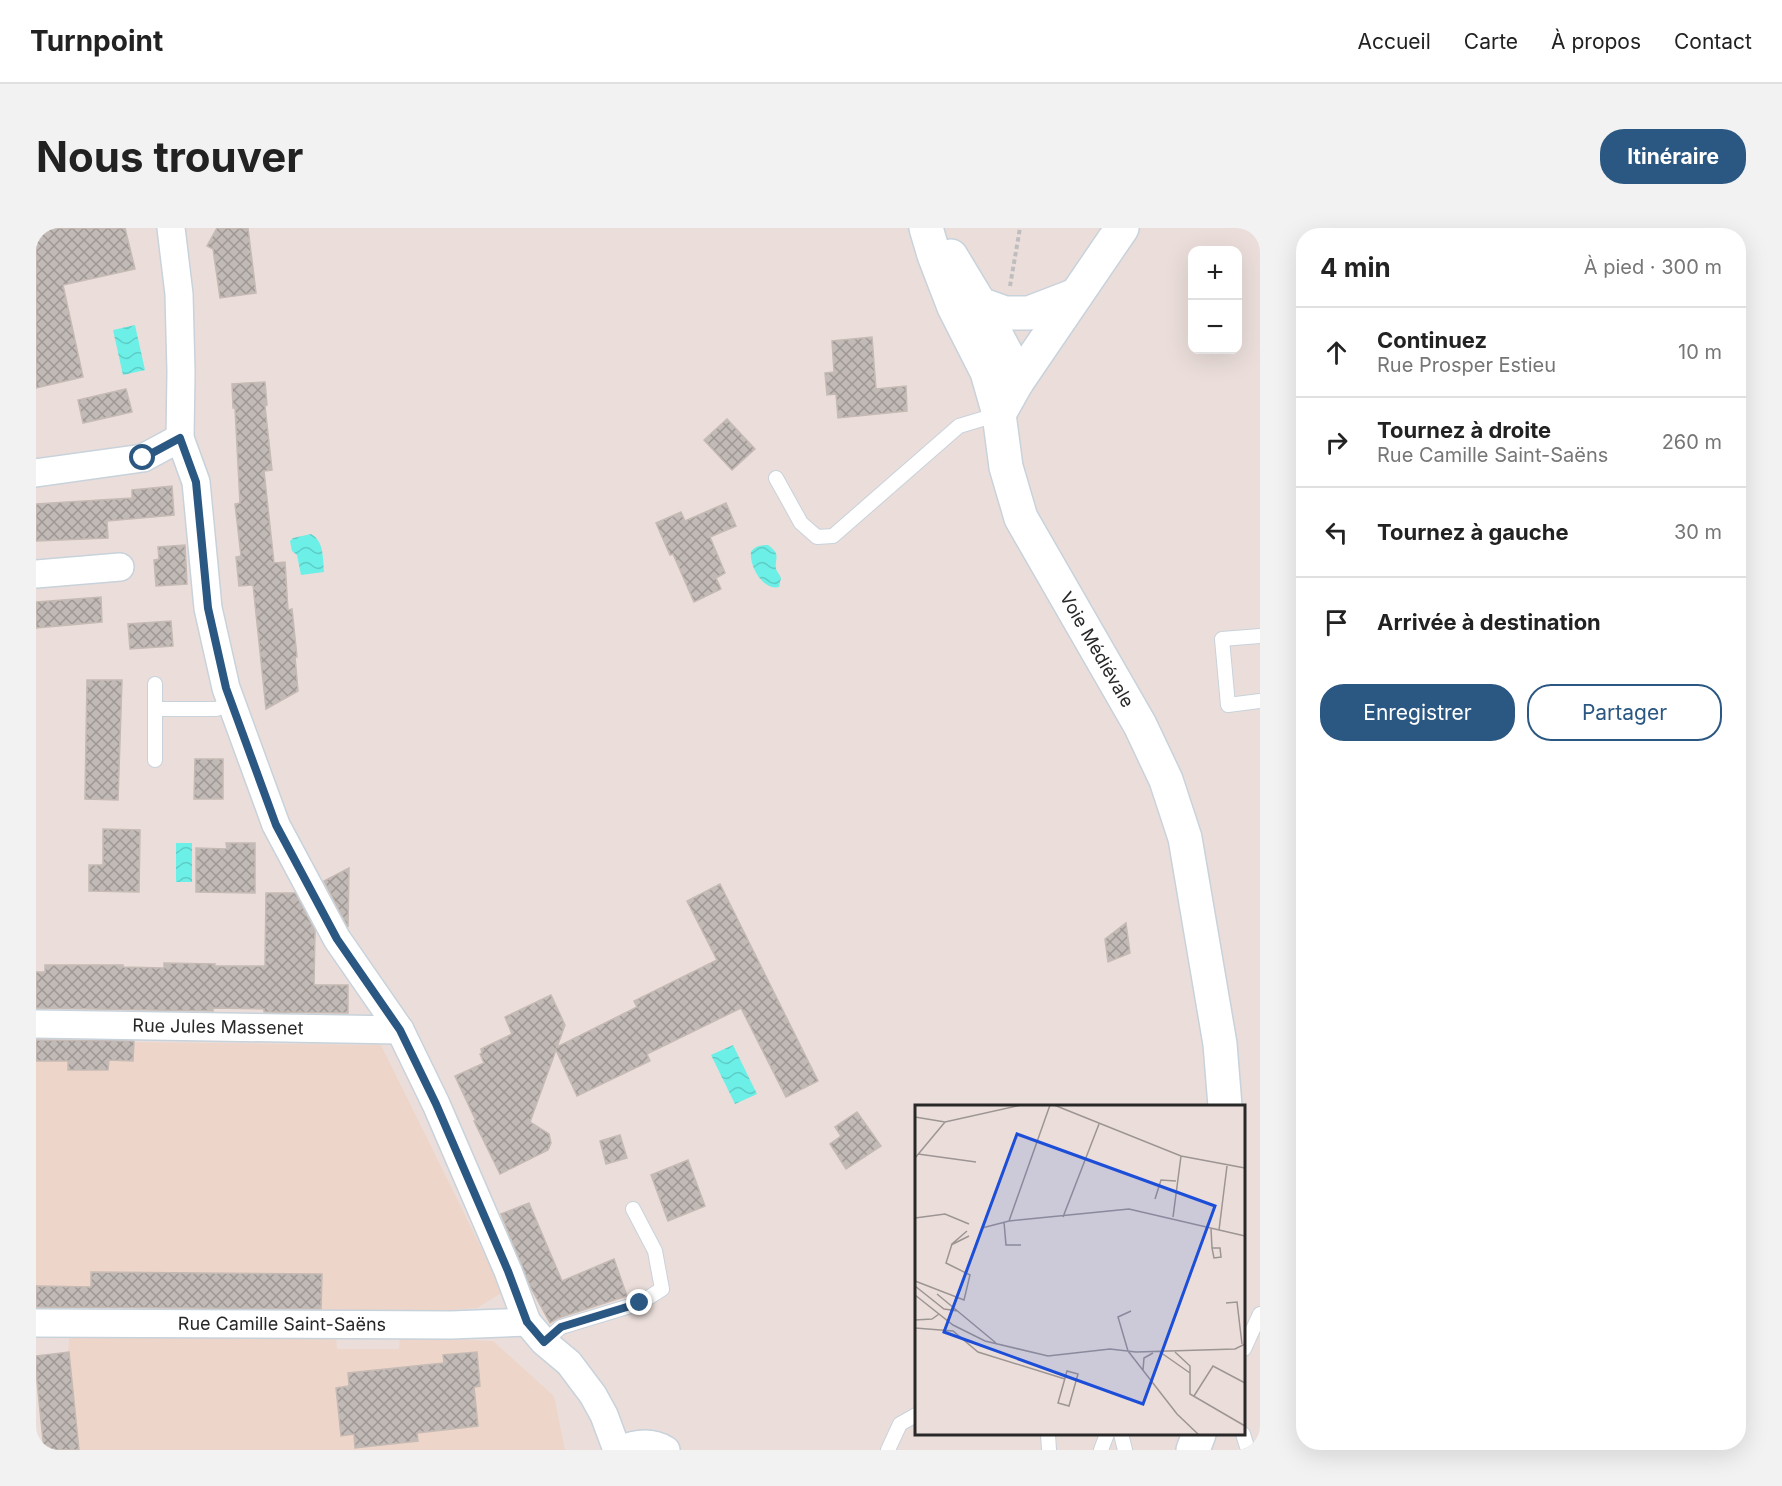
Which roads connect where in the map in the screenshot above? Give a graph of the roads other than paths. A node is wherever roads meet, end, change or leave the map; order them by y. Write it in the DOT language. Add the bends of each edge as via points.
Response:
graph roads {
  1 [pos="171,228"];
  2 [pos="1122,228"];
  3 [pos="936,233"];
  4 [pos="1076,295"];
  5 [pos="993,309"];
  6 [pos="1017,382"];
  7 [pos="999,414"];
  8 [pos="180,438"];
  9 [pos="36,473"];
  10 [pos="777,478"];
  11 [pos="120,567"];
  12 [pos="36,573"];
  13 [pos="1260,636"];
  14 [pos="155,684"];
  15 [pos="1260,701"];
  16 [pos="232,704"];
  17 [pos="155,709"];
  18 [pos="155,760"];
  19 [pos="36,1024"];
  20 [pos="400,1030"];
  21 [pos="1225,1105"];
  22 [pos="633,1209"];
  23 [pos="1260,1314"];
  24 [pos="36,1323"];
  25 [pos="535,1332"];
  26 [pos="1245,1347"];
  27 [pos="915,1416"];
  28 [pos="1047,1435"];
  29 [pos="1107,1435"];
  30 [pos="1121,1435"];
  31 [pos="1199,1435"];
  32 [pos="1243,1435"];
  33 [pos="619,1450"];
  34 [pos="666,1450"];
  35 [pos="888,1450"];
  36 [pos="1049,1450"];
  37 [pos="1101,1450"];
  38 [pos="1125,1450"];
  39 [pos="1193,1450"];
  40 [pos="1248,1450"];
  1 -- 8 [label="street" via="179,294"];
  2 -- 4 [label="street"];
  3 -- 5 [label="street"];
  3 -- 7 [label="street, Voie Médiévale" via="934,255 954,307 987,372"];
  4 -- 5 [label="street" via="1029,313"];
  4 -- 6 [label="street"];
  5 -- 6 [label="street"];
  6 -- 7 [label="street"];
  7 -- 10 [label="lane" via="959,426 833,536 817,537 801,523"];
  7 -- 21 [label="street, Voie Médiévale" via="1006,467 1021,518 1140,725 1166,780 1185,838 1220,1044"];
  8 -- 9 [label="street" via="143,458"];
  8 -- 16 [label="street" via="196,482 208,608"];
  11 -- 12 [label="street"];
  13 -- 15 [label="lane" via="1222,639 1228,705"];
  14 -- 17 [label="lane"];
  16 -- 17 [label="lane" via="216,709"];
  16 -- 20 [label="street" via="276,825 337,939"];
  17 -- 18 [label="lane"];
  19 -- 20 [label="street, Rue Jules Massenet"];
  20 -- 25 [label="street" via="441,1114"];
  22 -- 25 [label="lane" via="655,1251 662,1288 640,1303"];
  23 -- 26 [label="lane"];
  24 -- 25 [label="street, Rue Camille Saint-Saëns" via="451,1325"];
  25 -- 33 [label="street" via="569,1363 593,1395"];
  27 -- 35 [label="lane" via="900,1424"];
  28 -- 36 [label="lane"];
  29 -- 37 [label="lane"];
  30 -- 38 [label="lane"];
  31 -- 39 [label="street"];
  32 -- 40 [label="lane"];
  33 -- 34 [label="street" via="646,1443"];
}
